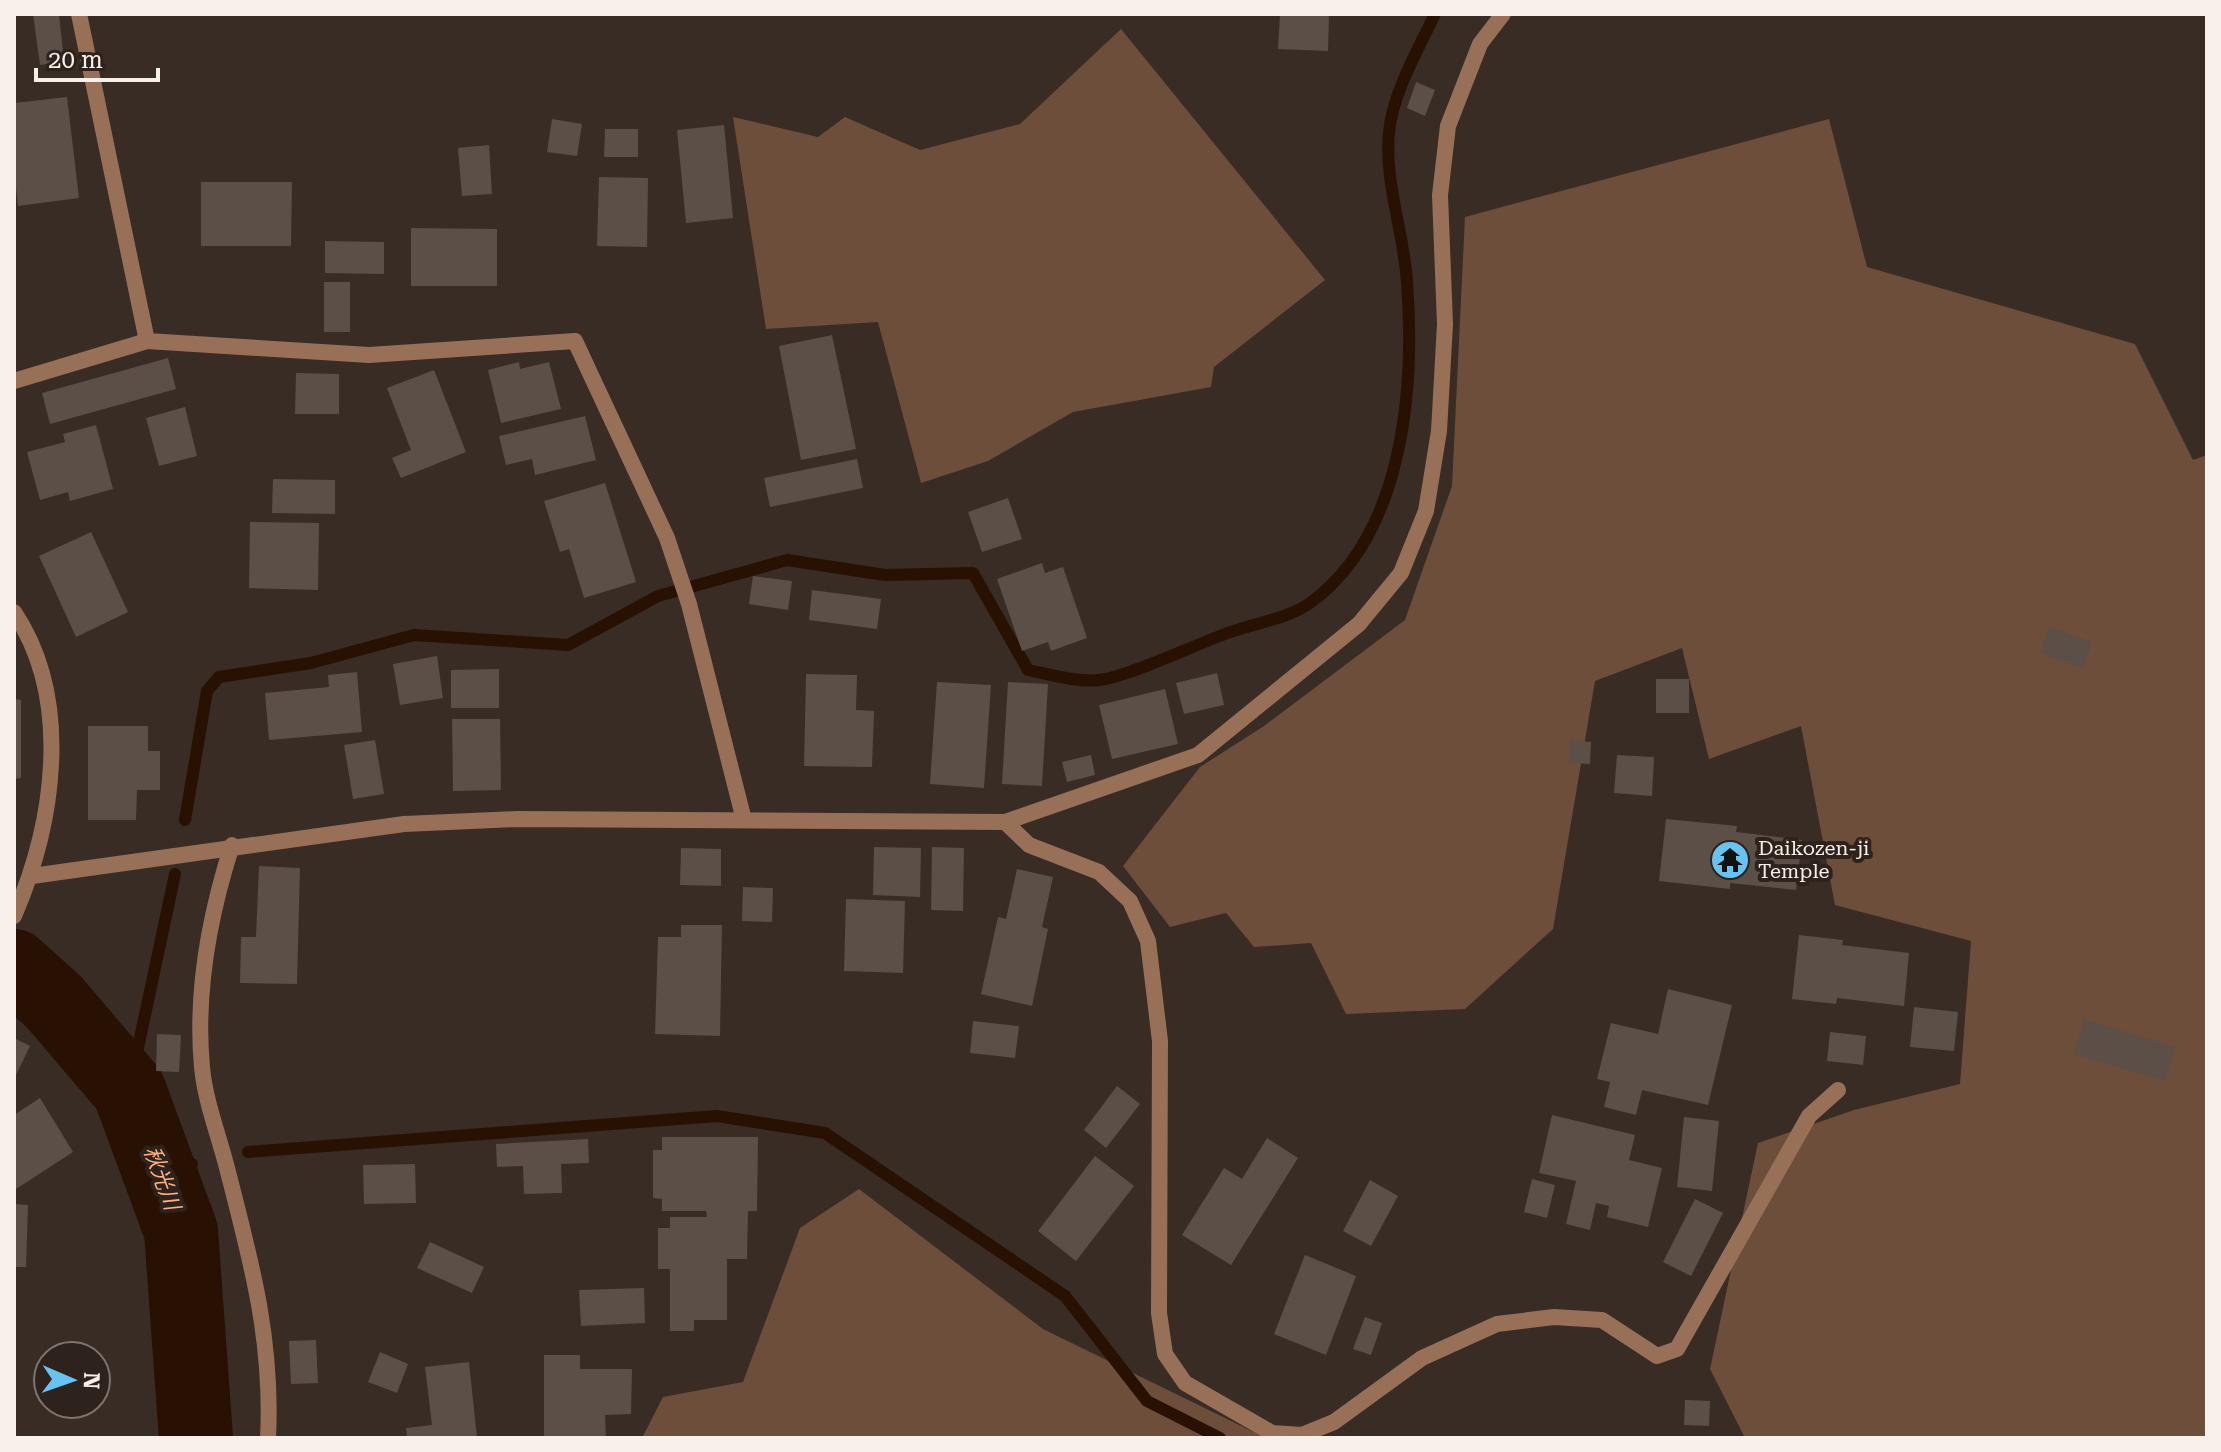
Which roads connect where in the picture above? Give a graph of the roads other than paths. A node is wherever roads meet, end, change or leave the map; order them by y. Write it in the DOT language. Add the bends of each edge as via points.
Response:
graph roads {
  1 [pos="79,14"];
  2 [pos="1503,14"];
  3 [pos="147,341"];
  4 [pos="14,381"];
  5 [pos="14,612"];
  6 [pos="744,820"];
  7 [pos="1005,822"];
  8 [pos="232,845"];
  9 [pos="32,876"];
  10 [pos="14,916"];
  11 [pos="1838,1090"];
  12 [pos="268,1438"];
  1 -- 3 [label="street"];
  2 -- 7 [label="street" via="1480,44 1448,126 1440,195 1445,324 1439,431 1426,511 1401,573 1359,624 1198,755"];
  3 -- 4 [label="street"];
  3 -- 6 [label="street" via="369,355 575,341 667,538"];
  5 -- 9 [label="street" via="31,637 50,695 50,761"];
  6 -- 7 [label="street"];
  6 -- 8 [label="street" via="404,824"];
  7 -- 11 [label="street" via="1029,845 1099,872 1130,901 1148,941 1160,1041 1159,1313 1165,1354 1185,1383 1272,1433 1302,1435 1334,1422 1422,1358 1497,1324 1554,1317 1602,1320 1657,1356 1677,1349 1809,1116"];
  8 -- 9 [label="street"];
  8 -- 12 [label="street" via="218,890 198,1000 202,1071 261,1300 270,1396"];
  9 -- 10 [label="street"];
}
